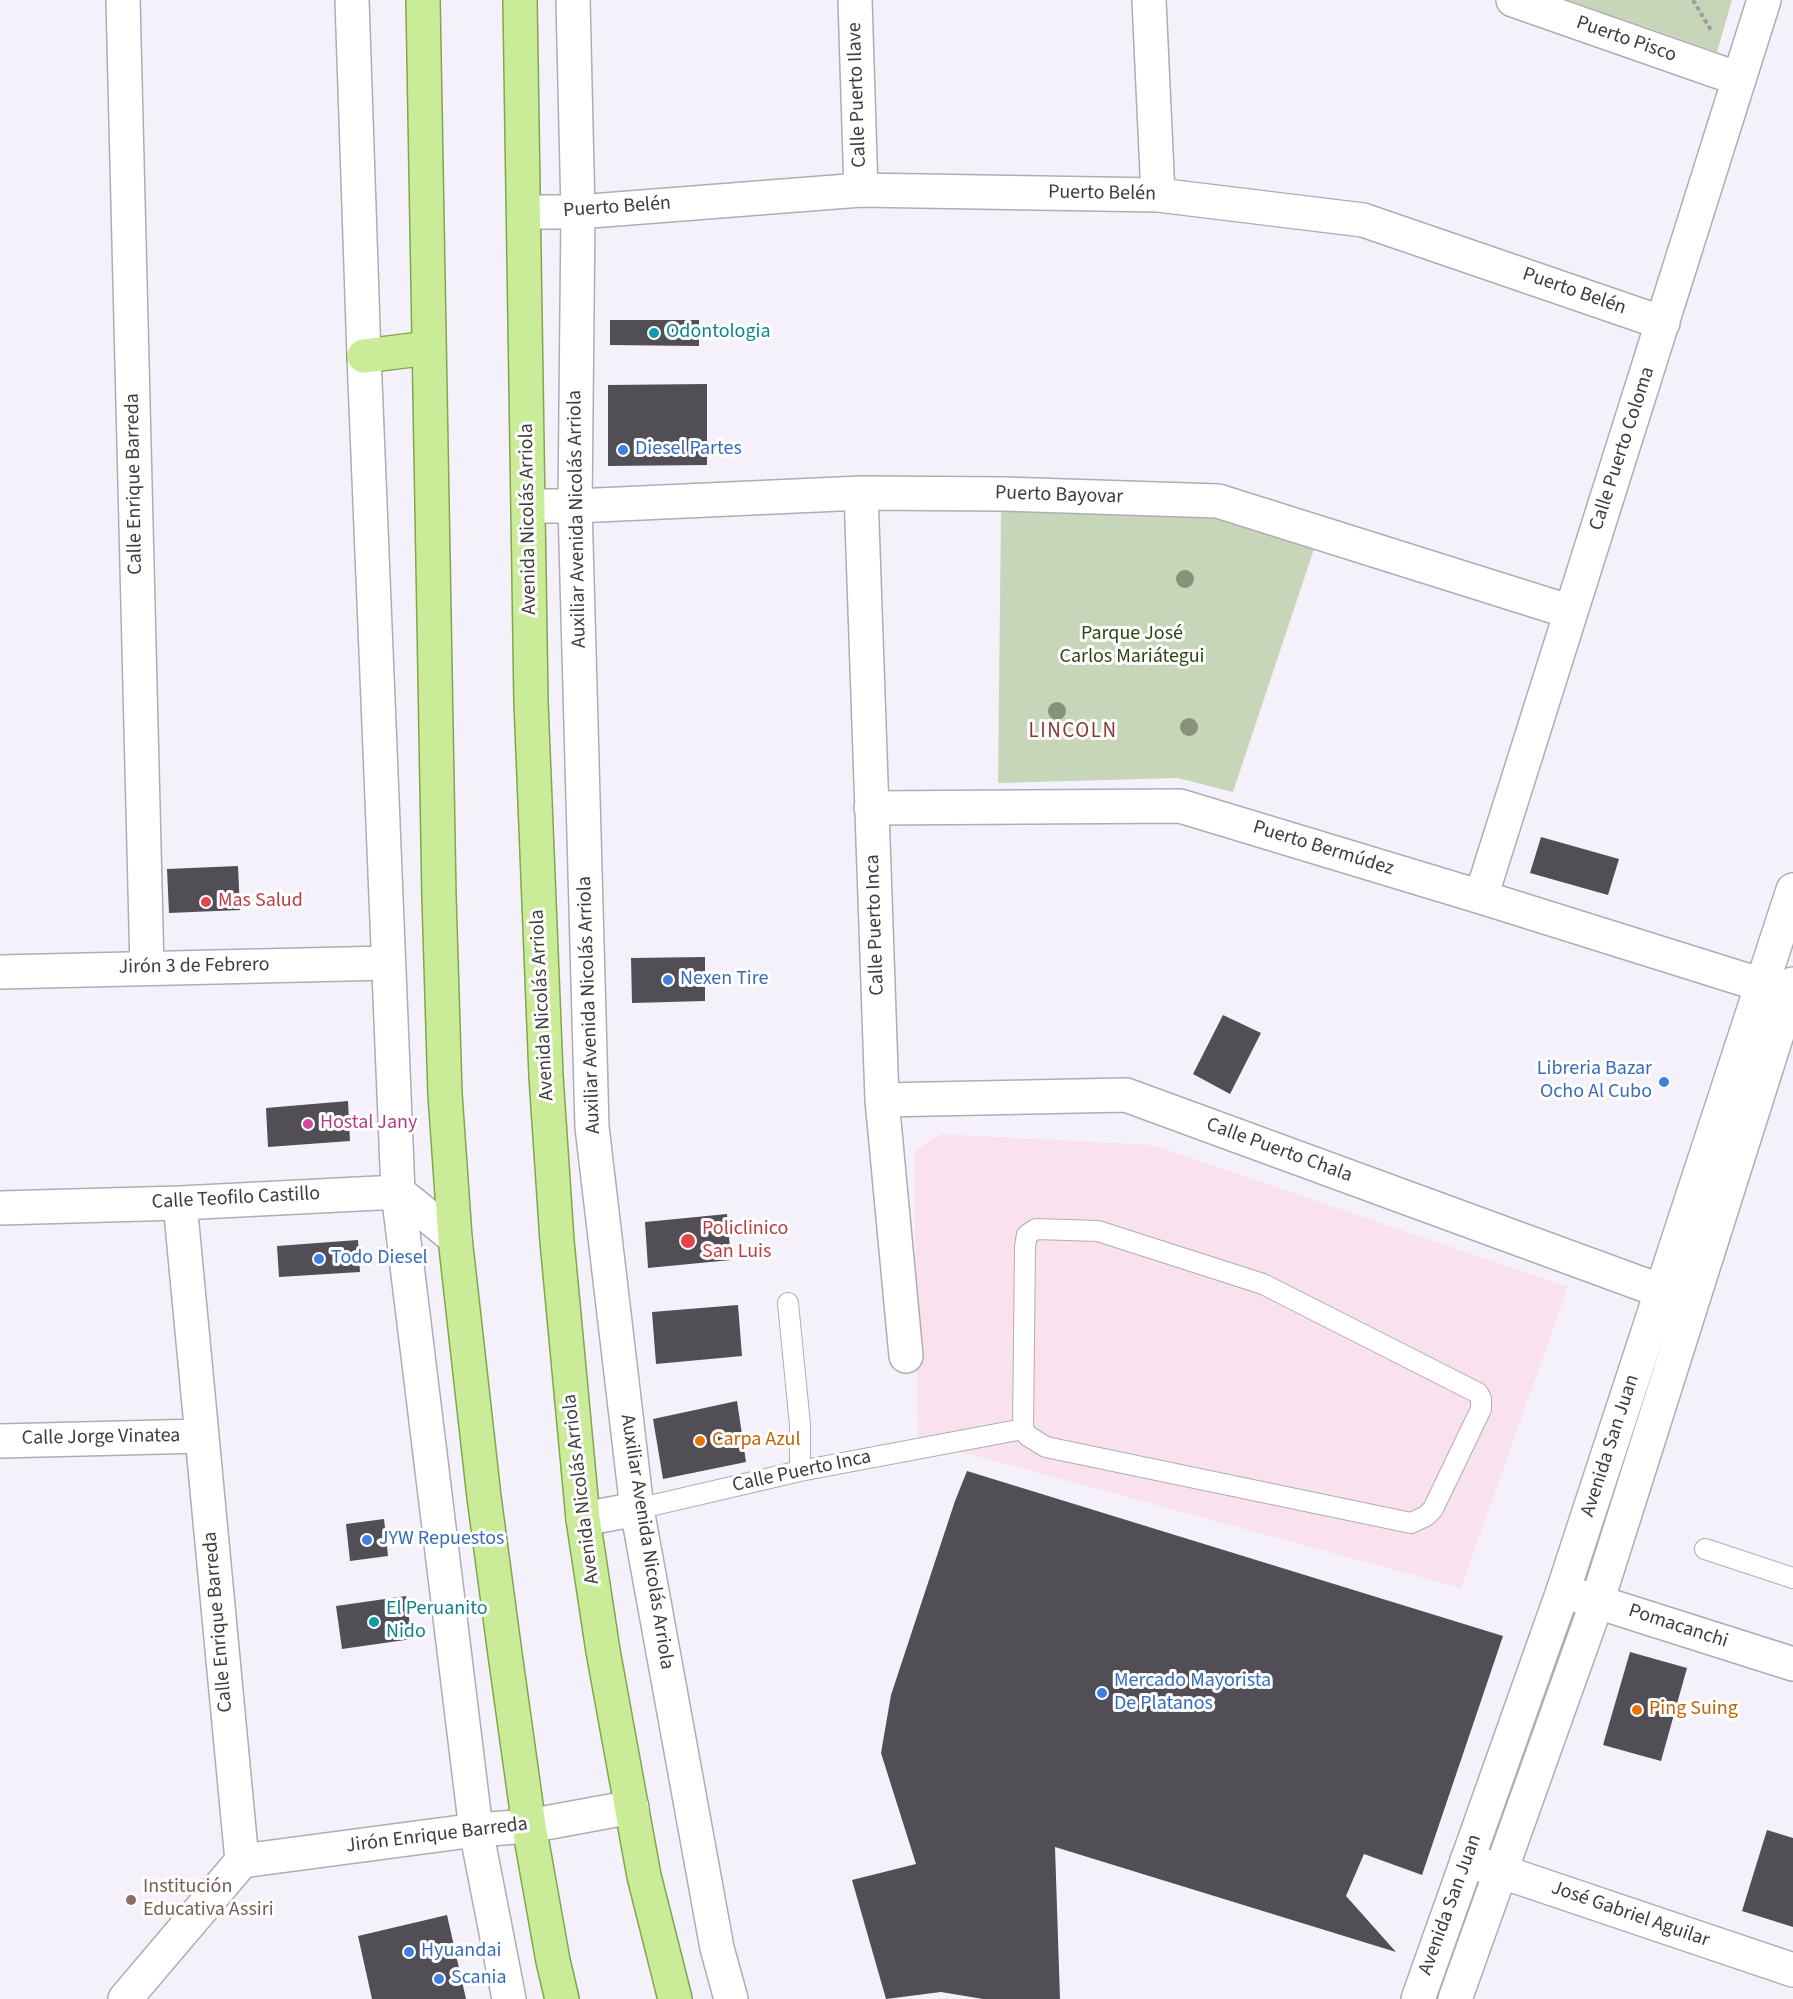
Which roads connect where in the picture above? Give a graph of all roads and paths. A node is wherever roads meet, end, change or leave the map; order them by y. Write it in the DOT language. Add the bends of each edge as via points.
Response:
graph roads {
  1 [pos="123,0"];
  2 [pos="352,0"];
  3 [pos="423,0"];
  4 [pos="520,0"];
  5 [pos="573,0"];
  6 [pos="855,0"];
  7 [pos="1149,0"];
  8 [pos="1513,0"];
  9 [pos="1764,0"];
  10 [pos="1739,79"];
  11 [pos="861,190"];
  12 [pos="1158,195"];
  13 [pos="524,212"];
  14 [pos="578,212"];
  15 [pos="1663,323"];
  16 [pos="429,348"];
  17 [pos="364,356"];
  18 [pos="861,493"];
  19 [pos="530,506"];
  20 [pos="575,506"];
  21 [pos="1571,612"];
  22 [pos="871,808"];
  23 [pos="1793,890"];
  24 [pos="1481,897"];
  25 [pos="388,963"];
  26 [pos="147,968"];
  27 [pos="0,972"];
  28 [pos="1777,985"];
  29 [pos="882,1100"];
  30 [pos="398,1192"];
  31 [pos="180,1203"];
  32 [pos="0,1208"];
  33 [pos="455,1238"];
  34 [pos="1661,1291"];
  35 [pos="788,1303"];
  36 [pos="906,1356"];
  37 [pos="1023,1429"];
  38 [pos="202,1436"];
  39 [pos="0,1441"];
  40 [pos="800,1471"];
  41 [pos="636,1509"];
  42 [pos="583,1520"];
  43 [pos="1705,1549"];
  44 [pos="1793,1578"];
  45 [pos="1563,1591"];
  46 [pos="1597,1602"];
  47 [pos="1793,1664"];
  48 [pos="632,1807"];
  49 [pos="529,1826"];
  50 [pos="477,1830"];
  51 [pos="1467,1860"];
  52 [pos="242,1861"];
  53 [pos="1502,1872"];
  54 [pos="1793,1971"];
  55 [pos="125,1999"];
  56 [pos="509,1999"];
  57 [pos="562,1999"];
  58 [pos="675,1999"];
  59 [pos="731,1999"];
  60 [pos="1418,1999"];
  61 [pos="1455,1999"];
  1 -- 26 [label="street, Calle Enrique Barreda"];
  2 -- 17 [label="street"];
  3 -- 16 [label="main road"];
  4 -- 13 [label="main road, Avenida Nicolás Arriola"];
  5 -- 14 [label="street, Auxiliar Avenida Nicolás Arriola"];
  6 -- 11 [label="street, Calle Puerto Ilave"];
  7 -- 12 [label="street"];
  8 -- 10 [label="street, Puerto Pisco"];
  9 -- 10 [label="street, Calle Puerto Coloma"];
  10 -- 15 [label="street, Calle Puerto Coloma"];
  11 -- 12 [label="street, Puerto Belén"];
  11 -- 14 [label="street, Puerto Belén"];
  12 -- 15 [label="street, Puerto Belén" via="1363,220"];
  13 -- 14 [label="street, Puerto Belén"];
  13 -- 19 [label="main road, Avenida Nicolás Arriola"];
  14 -- 20 [label="street, Auxiliar Avenida Nicolás Arriola"];
  15 -- 21 [label="street, Calle Puerto Coloma"];
  16 -- 17 [label="main road"];
  16 -- 33 [label="main road" via="439,896 445,1094"];
  17 -- 25 [label="street"];
  18 -- 20 [label="street, Puerto Bayovar"];
  18 -- 21 [label="street, Puerto Bayovar" via="1218,501"];
  18 -- 22 [label="street, Calle Puerto Inca"];
  19 -- 20 [label="street, Puerto Bayovar"];
  19 -- 42 [label="main road, Avenida Nicolás Arriola" via="531,713 546,1076"];
  20 -- 41 [label="street, Auxiliar Avenida Nicolás Arriola" via="592,1127"];
  21 -- 24 [label="street, Calle Puerto Coloma"];
  22 -- 24 [label="street, Puerto Bermúdez" via="1180,806"];
  22 -- 29 [label="street, Calle Puerto Inca"];
  23 -- 28 [label="street, Avenida San Juan"];
  24 -- 28 [label="street, Puerto Bermúdez"];
  25 -- 26 [label="street, Jirón 3 de Febrero"];
  25 -- 30 [label="street"];
  26 -- 27 [label="street, Jirón 3 de Febrero"];
  28 -- 34 [label="street, Avenida San Juan"];
  28 -- 46 [label="street, Avenida San Juan"];
  29 -- 34 [label="street, Calle Puerto Chala" via="1126,1095"];
  29 -- 36 [label="street, Calle Puerto Inca"];
  30 -- 31 [label="street, Calle Teofilo Castillo"];
  30 -- 33 [label="street"];
  30 -- 50 [label="street"];
  31 -- 32 [label="street, Calle Teofilo Castillo"];
  31 -- 38 [label="street, Calle Enrique Barreda"];
  33 -- 49 [label="main road" via="484,1497"];
  34 -- 45 [label="street, Avenida San Juan"];
  35 -- 40 [label="lane" via="800,1425"];
  37 -- 37 [label="lane" via="1046,1447 1411,1523 1433,1509 1481,1409 1481,1399 1471,1388 1263,1284 1098,1231 1036,1229 1027,1235 1025,1246"];
  37 -- 40 [label="lane, Calle Puerto Inca"];
  38 -- 39 [label="street, Calle Jorge Vinatea"];
  38 -- 52 [label="street, Calle Enrique Barreda"];
  40 -- 41 [label="lane, Calle Puerto Inca"];
  41 -- 42 [label="street, Calle Puerto Inca"];
  41 -- 59 [label="street, Auxiliar Avenida Nicolás Arriola" via="717,1948"];
  42 -- 48 [label="main road, Avenida Nicolás Arriola"];
  43 -- 44 [label="lane"];
  45 -- 46 [label="street, Pomacanchi"];
  45 -- 51 [label="street, Avenida San Juan"];
  46 -- 47 [label="street, Pomacanchi"];
  46 -- 53 [label="street, Avenida San Juan"];
  48 -- 49 [label="street, Jirón Enrique Barreda"];
  48 -- 58 [label="main road, Avenida Nicolás Arriola"];
  49 -- 50 [label="street, Jirón Enrique Barreda"];
  49 -- 57 [label="main road"];
  50 -- 52 [label="street, Jirón Enrique Barreda"];
  50 -- 56 [label="street"];
  51 -- 53 [label="street, José Gabriel Aguilar"];
  51 -- 60 [label="street, Avenida San Juan"];
  52 -- 55 [label="street"];
  53 -- 54 [label="street, José Gabriel Aguilar"];
  53 -- 61 [label="street, Avenida San Juan"];
}
